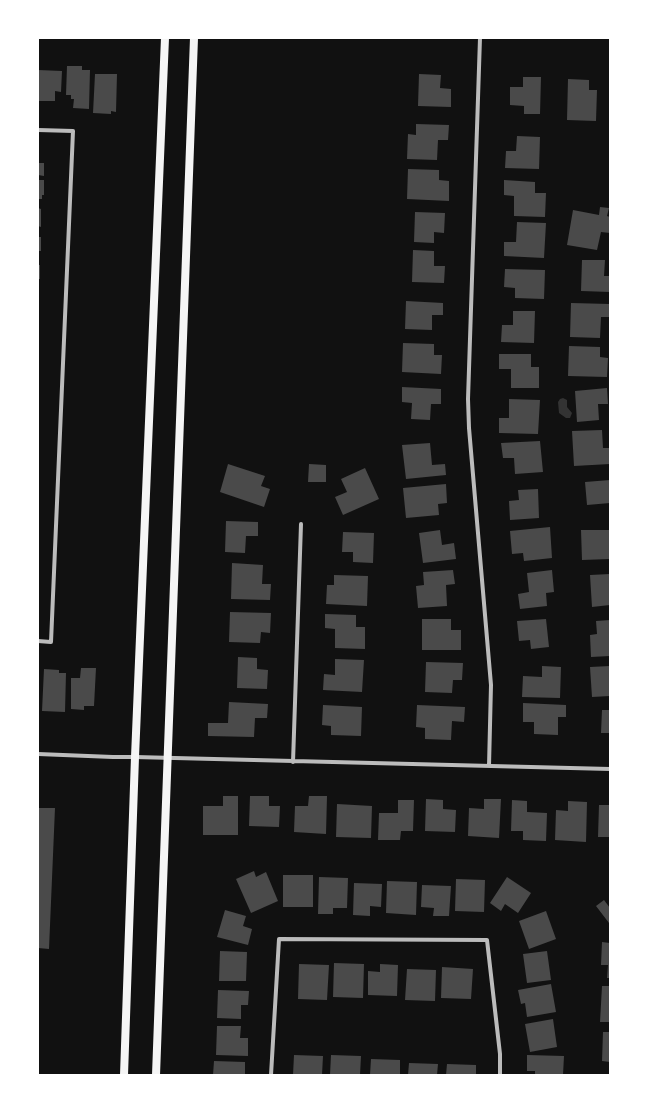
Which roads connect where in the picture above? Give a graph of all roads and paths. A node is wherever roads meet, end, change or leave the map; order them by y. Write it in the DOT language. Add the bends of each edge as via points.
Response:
graph roads {
  1 [pos="165,38"];
  2 [pos="194,38"];
  3 [pos="480,38"];
  4 [pos="38,130"];
  5 [pos="301,524"];
  6 [pos="38,641"];
  7 [pos="38,754"];
  8 [pos="135,757"];
  9 [pos="168,758"];
  10 [pos="293,762"];
  11 [pos="489,766"];
  12 [pos="610,769"];
  13 [pos="124,1075"];
  14 [pos="156,1075"];
  15 [pos="271,1075"];
  16 [pos="500,1075"];
  1 -- 8 [label="main road"];
  2 -- 9 [label="main road"];
  3 -- 11 [label="street" via="468,399 491,685"];
  4 -- 6 [label="street" via="73,131 51,642"];
  5 -- 10 [label="street"];
  7 -- 8 [label="street"];
  8 -- 9 [label="street"];
  8 -- 13 [label="main road"];
  9 -- 10 [label="street"];
  9 -- 14 [label="main road"];
  10 -- 11 [label="street"];
  11 -- 12 [label="street"];
  15 -- 16 [label="street" via="279,939 487,940 500,1054"];
}
